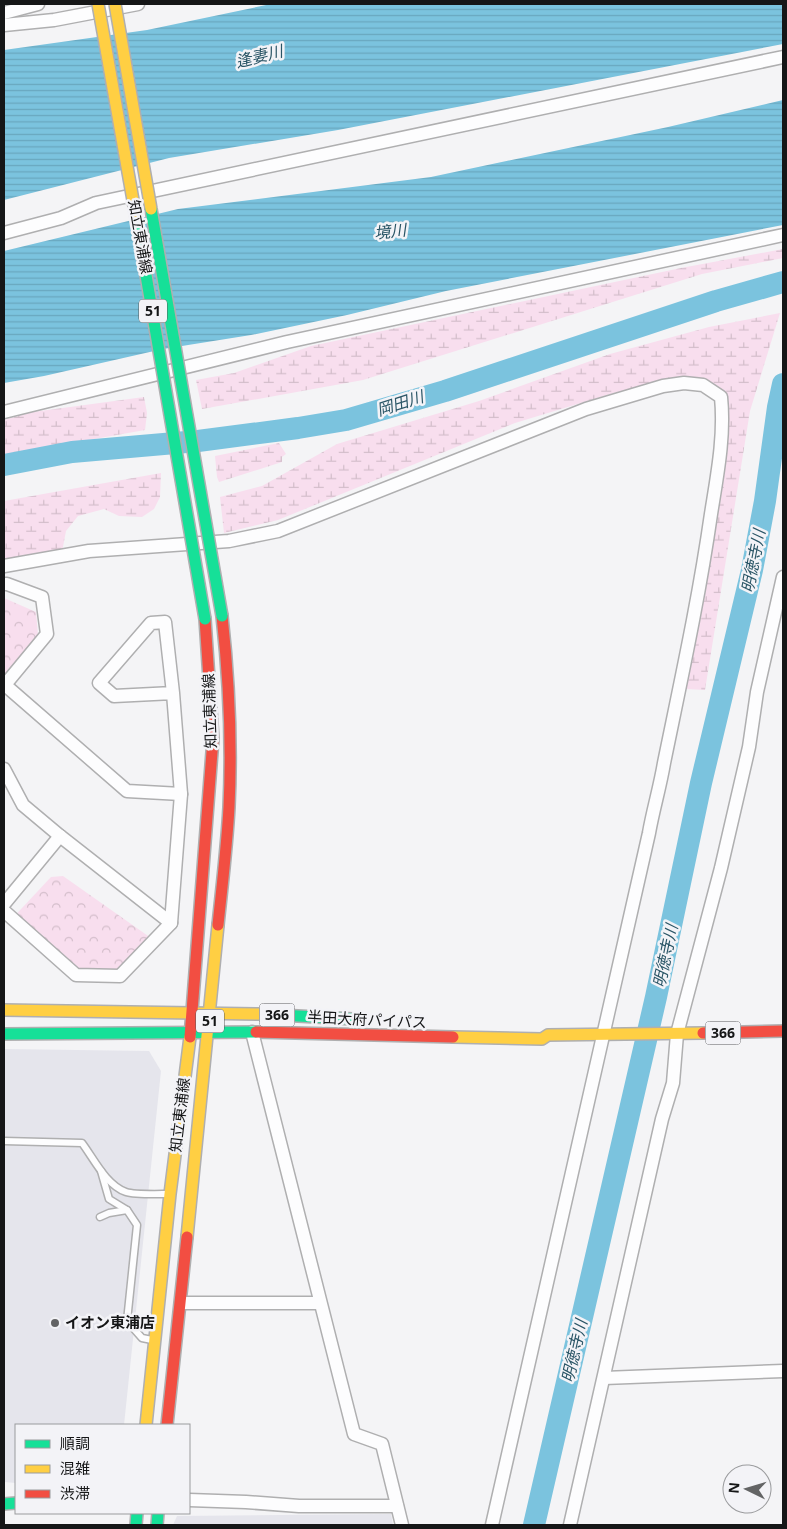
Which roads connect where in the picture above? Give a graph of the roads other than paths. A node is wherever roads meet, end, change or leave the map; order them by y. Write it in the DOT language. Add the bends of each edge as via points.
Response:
graph roads {
  1 [pos="38,4"];
  2 [pos="98,4"];
  3 [pos="115,4"];
  4 [pos="138,4"];
  5 [pos="4,13"];
  6 [pos="4,25"];
  7 [pos="783,57"];
  8 [pos="4,233"];
  9 [pos="783,235"];
  10 [pos="4,412"];
  11 [pos="4,566"];
  12 [pos="783,577"];
  13 [pos="4,584"];
  14 [pos="4,685"];
  15 [pos="173,694"];
  16 [pos="4,769"];
  17 [pos="181,794"];
  18 [pos="60,836"];
  19 [pos="4,904"];
  20 [pos="4,911"];
  21 [pos="171,923"];
  22 [pos="4,1010"];
  23 [pos="191,1013"];
  24 [pos="210,1013"];
  25 [pos="361,1020"];
  26 [pos="480,1026"];
  27 [pos="783,1031"];
  28 [pos="252,1032"];
  29 [pos="190,1033"];
  30 [pos="208,1033"];
  31 [pos="4,1034"];
  32 [pos="670,1034"];
  33 [pos="548,1035"];
  34 [pos="603,1035"];
  35 [pos="4,1141"];
  36 [pos="101,1171"];
  37 [pos="170,1194"];
  38 [pos="127,1210"];
  39 [pos="100,1217"];
  40 [pos="181,1303"];
  41 [pos="320,1303"];
  42 [pos="156,1340"];
  43 [pos="783,1371"];
  44 [pos="604,1378"];
  45 [pos="146,1424"];
  46 [pos="167,1424"];
  47 [pos="190,1500"];
  48 [pos="397,1506"];
  49 [pos="402,1525"];
  50 [pos="492,1525"];
  51 [pos="570,1525"];
  1 -- 5 [label="street"];
  2 -- 23 [label="main road, 知立東浦線 / 51, bridge" via="205,619 213,739"];
  3 -- 24 [label="main road, 知立東浦線 / 51, bridge" via="222,616 227,664 230,808"];
  4 -- 6 [label="street" via="54,20"];
  7 -- 8 [label="street" via="96,203 60,218"];
  9 -- 10 [label="street" via="286,342"];
  11 -- 34 [label="street" via="89,551 229,542 278,532 594,406 663,386 684,384 703,385 721,397 723,415 719,459 707,546 664,765"];
  12 -- 32 [label="street" via="721,868"];
  13 -- 14 [label="street" via="42,597 47,634"];
  14 -- 17 [label="street" via="127,791"];
  15 -- 15 [label="street" via="114,696 99,683 151,623 166,622"];
  15 -- 17 [label="street"];
  16 -- 18 [label="street" via="23,805"];
  17 -- 21 [label="street"];
  18 -- 19 [label="street"];
  18 -- 21 [label="street"];
  20 -- 21 [label="street" via="76,975 120,976"];
  22 -- 23 [label="main road, 半田大府パイパス / 366"];
  23 -- 24 [label="main road, 半田大府パイパス / 366"];
  23 -- 29 [label="main road, 知立東浦線 / 51"];
  24 -- 25 [label="main road, 半田大府パイパス / 366"];
  24 -- 30 [label="main road, 知立東浦線 / 51"];
  26 -- 33 [label="main road, 半田大府パイパス / 366" via="540,1029"];
  27 -- 32 [label="main road, 半田大府パイパス / 366"];
  28 -- 30 [label="main road, 半田大府パイパス / 366"];
  28 -- 33 [label="main road, 半田大府パイパス / 366" via="542,1038"];
  28 -- 41 [label="street"];
  29 -- 30 [label="main road, 半田大府パイパス / 366"];
  29 -- 31 [label="main road, 半田大府パイパス / 366"];
  29 -- 37 [label="main road, 知立東浦線 / 51"];
  30 -- 40 [label="main road, 知立東浦線 / 51"];
  32 -- 34 [label="main road, 半田大府パイパス / 366"];
  32 -- 44 [label="street" via="672,1083"];
  33 -- 34 [label="main road, 半田大府パイパス / 366"];
  34 -- 50 [label="street"];
  35 -- 36 [label="lane" via="82,1143"];
  36 -- 37 [label="lane" via="113,1184 127,1192"];
  36 -- 38 [label="lane" via="109,1199"];
  37 -- 42 [label="main road, 知立東浦線 / 51"];
  38 -- 39 [label="lane"];
  38 -- 42 [label="lane" via="137,1225 128,1321 142,1338"];
  40 -- 41 [label="street"];
  40 -- 46 [label="main road, 知立東浦線 / 51"];
  41 -- 48 [label="street" via="354,1434 382,1444"];
  42 -- 45 [label="main road, 知立東浦線 / 51"];
  43 -- 44 [label="street"];
  44 -- 51 [label="street"];
  47 -- 48 [label="street" via="299,1506"];
  48 -- 49 [label="street"];
}
